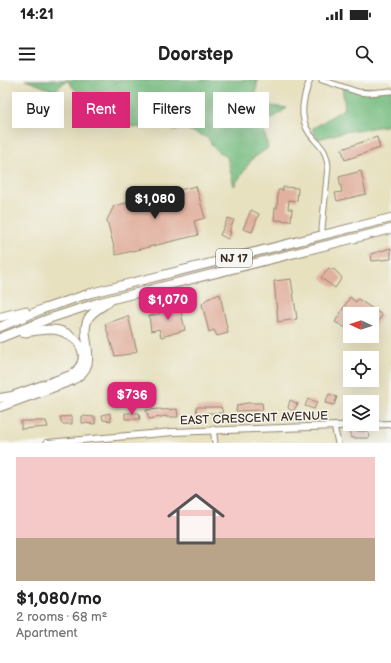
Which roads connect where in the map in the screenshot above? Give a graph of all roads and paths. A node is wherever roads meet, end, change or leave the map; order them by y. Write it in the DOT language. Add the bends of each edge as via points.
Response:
graph roads {
  1 [pos="310,80"];
  2 [pos="322,80"];
  3 [pos="391,91"];
  4 [pos="391,218"];
  5 [pos="391,229"];
  6 [pos="323,235"];
  7 [pos="114,299"];
  8 [pos="67,301"];
  9 [pos="0,317"];
  10 [pos="0,327"];
  11 [pos="0,338"];
  12 [pos="0,398"];
  13 [pos="0,407"];
  14 [pos="391,424"];
  15 [pos="334,426"];
  16 [pos="213,429"];
  17 [pos="90,441"];
  18 [pos="47,443"];
  19 [pos="215,443"];
  20 [pos="338,443"];
  1 -- 6 [label="street" via="303,103 303,119 310,134 324,150 328,166"];
  2 -- 3 [label="street" via="358,92"];
  4 -- 6 [label="highway, NJ 17"];
  5 -- 7 [label="highway, NJ 17"];
  6 -- 8 [label="highway, NJ 17"];
  7 -- 11 [label="highway, NJ 17" via="48,319"];
  7 -- 13 [label="highway" via="93,312 88,319 88,358 81,374 71,381"];
  8 -- 9 [label="highway"];
  8 -- 10 [label="highway, NJ 17"];
  11 -- 12 [label="highway" via="37,330 58,330 77,340 83,355 79,366 71,375"];
  14 -- 15 [label="street, EAST CRESCENT AVENUE"];
  15 -- 16 [label="street, EAST CRESCENT AVENUE"];
  15 -- 20 [label="street"];
  16 -- 17 [label="street, EAST CRESCENT AVENUE"];
  16 -- 19 [label="street"];
  17 -- 18 [label="street, EAST CRESCENT AVENUE"];
}
